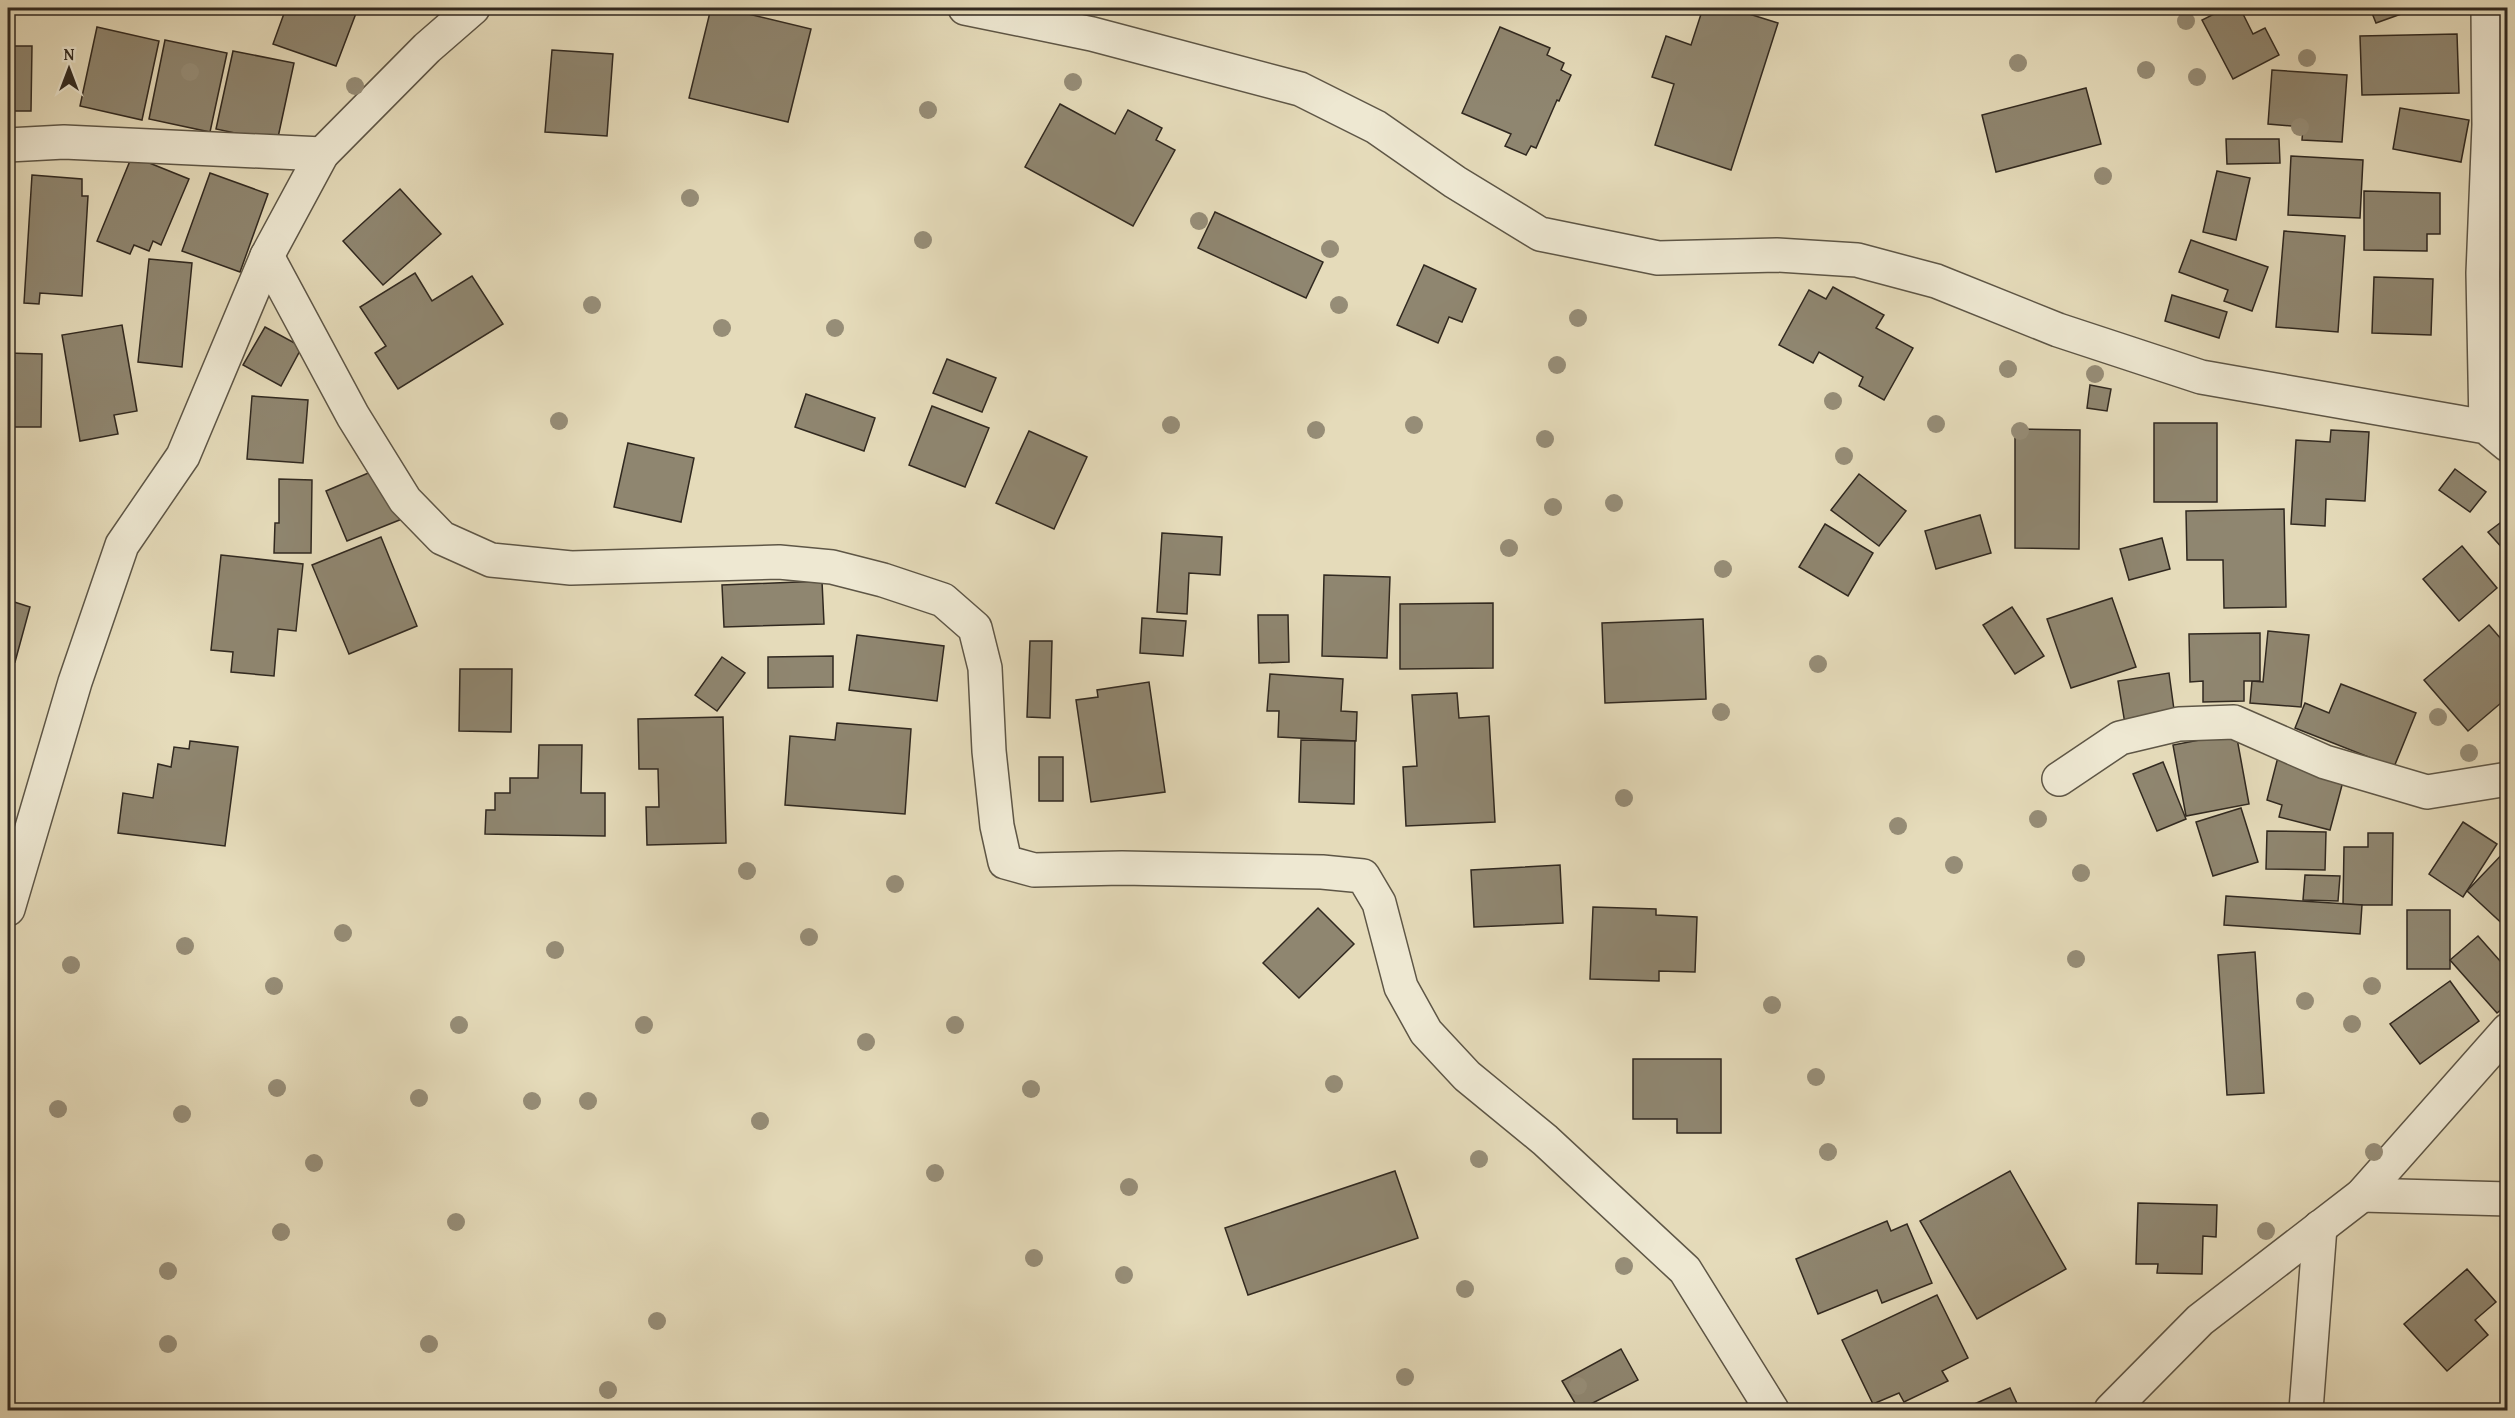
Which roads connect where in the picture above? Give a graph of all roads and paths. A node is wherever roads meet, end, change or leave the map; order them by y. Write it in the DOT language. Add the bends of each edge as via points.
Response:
graph roads {
  1 [pos="473,8"];
  2 [pos="965,8"];
  3 [pos="2488,8"];
  4 [pos="8,145"];
  5 [pos="322,154"];
  6 [pos="267,256"];
  7 [pos="2497,436"];
  8 [pos="2059,778"];
  9 [pos="2508,779"];
  10 [pos="8,909"];
  11 [pos="2508,1030"];
  12 [pos="2362,1195"];
  13 [pos="2508,1198"];
  14 [pos="2320,1227"];
  15 [pos="1772,1410"];
  16 [pos="2112,1410"];
  17 [pos="2306,1410"];
  1 -- 5 [label="street" via="427,48"];
  2 -- 7 [label="street" via="1092,34 1300,88 1377,127 1455,182 1540,234 1658,258 1777,255 1857,260 1936,282 2058,330 2201,377"];
  3 -- 7 [label="street" via="2489,125 2483,273"];
  4 -- 5 [label="street" via="64,142"];
  5 -- 6 [label="street"];
  6 -- 10 [label="street" via="183,456 122,545 75,682"];
  6 -- 15 [label="street" via="353,416 405,500 442,538 490,560 572,568 779,562 832,567 943,600 975,628 985,668 996,826 1005,862 1034,870 1134,868 1363,876 1379,903 1401,987 1426,1032 1467,1076 1545,1140 1685,1270"];
  8 -- 9 [label="street" via="2120,738 2179,724 2234,722 2325,762 2427,792"];
  11 -- 12 [label="street"];
  12 -- 13 [label="street"];
  12 -- 14 [label="street"];
  14 -- 16 [label="street" via="2200,1320"];
  14 -- 17 [label="street"];
}
